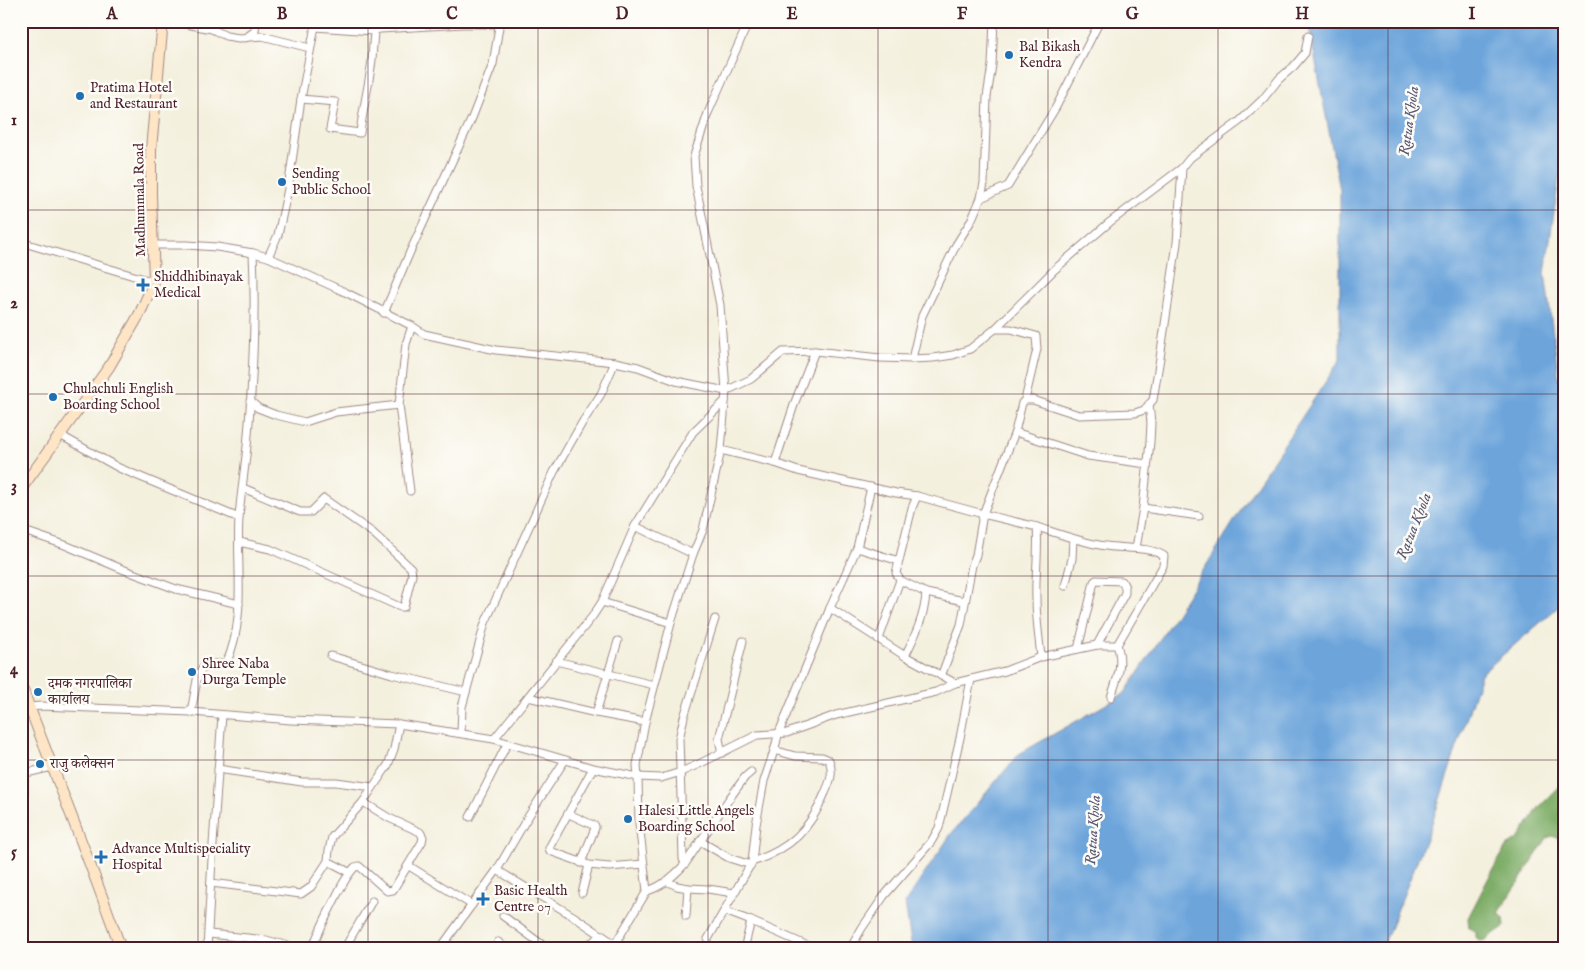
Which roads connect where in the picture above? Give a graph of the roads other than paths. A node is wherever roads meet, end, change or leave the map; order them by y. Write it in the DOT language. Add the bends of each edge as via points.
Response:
graph roads {
  1 [pos="256,21"];
  2 [pos="376,21"];
  3 [pos="749,21"];
  4 [pos="994,21"];
  5 [pos="1100,21"];
  6 [pos="163,22"];
  7 [pos="500,23"];
  8 [pos="316,24"];
  9 [pos="373,31"];
  10 [pos="1308,36"];
  11 [pos="245,38"];
  12 [pos="310,48"];
  13 [pos="301,99"];
  14 [pos="1182,168"];
  15 [pos="982,198"];
  16 [pos="21,242"];
  17 [pos="154,244"];
  18 [pos="253,253"];
  19 [pos="268,258"];
  20 [pos="154,282"];
  21 [pos="384,313"];
  22 [pos="412,326"];
  23 [pos="995,329"];
  24 [pos="815,351"];
  25 [pos="912,359"];
  26 [pos="616,362"];
  27 [pos="726,391"];
  28 [pos="1025,400"];
  29 [pos="250,401"];
  30 [pos="725,401"];
  31 [pos="399,404"];
  32 [pos="1148,404"];
  33 [pos="1015,432"];
  34 [pos="60,435"];
  35 [pos="721,450"];
  36 [pos="775,463"];
  37 [pos="1147,464"];
  38 [pos="871,487"];
  39 [pos="243,488"];
  40 [pos="21,489"];
  41 [pos="410,491"];
  42 [pos="917,496"];
  43 [pos="1143,508"];
  44 [pos="983,514"];
  45 [pos="1199,516"];
  46 [pos="239,518"];
  47 [pos="635,526"];
  48 [pos="1037,527"];
  49 [pos="21,530"];
  50 [pos="1073,539"];
  51 [pos="239,542"];
  52 [pos="857,548"];
  53 [pos="1136,548"];
  54 [pos="693,554"];
  55 [pos="900,561"];
  56 [pos="900,580"];
  57 [pos="1065,586"];
  58 [pos="926,593"];
  59 [pos="964,601"];
  60 [pos="602,602"];
  61 [pos="239,604"];
  62 [pos="830,608"];
  63 [pos="715,619"];
  64 [pos="671,622"];
  65 [pos="878,639"];
  66 [pos="618,641"];
  67 [pos="743,641"];
  68 [pos="1116,644"];
  69 [pos="1097,645"];
  70 [pos="1078,649"];
  71 [pos="331,656"];
  72 [pos="905,656"];
  73 [pos="1041,658"];
  74 [pos="556,661"];
  75 [pos="608,675"];
  76 [pos="942,676"];
  77 [pos="972,679"];
  78 [pos="955,683"];
  79 [pos="21,685"];
  80 [pos="654,685"];
  81 [pos="466,692"];
  82 [pos="528,697"];
  83 [pos="1111,697"];
  84 [pos="30,707"];
  85 [pos="191,712"];
  86 [pos="596,713"];
  87 [pos="222,715"];
  88 [pos="645,722"];
  89 [pos="399,724"];
  90 [pos="460,733"];
  91 [pos="778,735"];
  92 [pos="494,739"];
  93 [pos="507,744"];
  94 [pos="774,750"];
  95 [pos="722,753"];
  96 [pos="565,760"];
  97 [pos="52,767"];
  98 [pos="593,768"];
  99 [pos="218,769"];
  100 [pos="681,772"];
  101 [pos="751,772"];
  102 [pos="23,774"];
  103 [pos="638,777"];
  104 [pos="373,787"];
  105 [pos="363,802"];
  106 [pos="21,813"];
  107 [pos="569,814"];
  108 [pos="470,817"];
  109 [pos="700,841"];
  110 [pos="328,861"];
  111 [pos="581,863"];
  112 [pos="644,864"];
  113 [pos="685,864"];
  114 [pos="752,864"];
  115 [pos="409,866"];
  116 [pos="589,866"];
  117 [pos="497,870"];
  118 [pos="350,872"];
  119 [pos="666,881"];
  120 [pos="212,883"];
  121 [pos="688,888"];
  122 [pos="646,891"];
  123 [pos="582,893"];
  124 [pos="734,893"];
  125 [pos="372,901"];
  126 [pos="472,905"];
  127 [pos="725,911"];
  128 [pos="503,916"];
  129 [pos="686,916"];
  130 [pos="751,921"];
  131 [pos="209,934"];
  132 [pos="603,935"];
  133 [pos="708,938"];
  134 [pos="498,942"];
  135 [pos="614,946"];
  136 [pos="805,947"];
  137 [pos="121,949"];
  138 [pos="207,949"];
  139 [pos="299,949"];
  140 [pos="312,949"];
  141 [pos="344,949"];
  142 [pos="440,949"];
  143 [pos="506,949"];
  144 [pos="548,949"];
  145 [pos="582,949"];
  146 [pos="622,949"];
  147 [pos="744,949"];
  148 [pos="815,949"];
  149 [pos="850,949"];
  1 -- 11 [label="street" via="255,31"];
  2 -- 9 [label="street"];
  3 -- 27 [label="street" via="708,113 694,156 696,186 720,305"];
  4 -- 15 [label="street"];
  5 -- 15 [label="street" via="1056,107 1008,186"];
  6 -- 11 [label="street" via="192,25 226,36"];
  6 -- 17 [label="street, Madhummala Road" via="152,149"];
  7 -- 9 [label="street"];
  7 -- 21 [label="street" via="492,64 472,118"];
  8 -- 9 [label="street"];
  8 -- 12 [label="street"];
  9 -- 13 [label="street" via="372,59 360,133 330,129 335,102"];
  10 -- 14 [label="street" via="1305,53 1263,99"];
  11 -- 12 [label="street" via="262,36"];
  12 -- 13 [label="street"];
  13 -- 19 [label="street" via="288,190 278,235"];
  14 -- 23 [label="street" via="1110,222 1054,270"];
  14 -- 32 [label="street" via="1174,262 1153,400"];
  15 -- 25 [label="street" via="922,316"];
  16 -- 20 [label="street"];
  17 -- 18 [label="street" via="217,247"];
  17 -- 20 [label="street, Madhummala Road"];
  18 -- 19 [label="street"];
  18 -- 29 [label="street" via="255,301"];
  19 -- 21 [label="street"];
  20 -- 34 [label="street, Madhummala Road" via="109,367"];
  21 -- 22 [label="street"];
  22 -- 26 [label="street" via="424,334 496,350"];
  22 -- 31 [label="street" via="406,344"];
  23 -- 25 [label="street" via="970,348 933,358"];
  23 -- 28 [label="street" via="1011,329 1036,336 1037,349"];
  24 -- 25 [label="street"];
  24 -- 27 [label="street" via="783,352 752,379"];
  24 -- 36 [label="street"];
  26 -- 27 [label="street" via="676,381"];
  26 -- 81 [label="street" via="601,394 554,472 485,623"];
  27 -- 30 [label="street"];
  28 -- 32 [label="street" via="1079,415 1135,413 1144,410"];
  28 -- 33 [label="street"];
  29 -- 31 [label="street" via="276,415 306,422 336,412"];
  29 -- 39 [label="street"];
  30 -- 35 [label="street"];
  30 -- 47 [label="street" via="693,432"];
  31 -- 41 [label="street"];
  32 -- 37 [label="street" via="1152,423"];
  33 -- 37 [label="street" via="1088,456"];
  33 -- 44 [label="street"];
  34 -- 40 [label="street, Madhummala Road"];
  34 -- 46 [label="street" via="118,468"];
  35 -- 36 [label="street"];
  35 -- 54 [label="street" via="703,530"];
  36 -- 38 [label="street"];
  37 -- 43 [label="street"];
  38 -- 42 [label="street"];
  38 -- 52 [label="street"];
  39 -- 46 [label="street"];
  39 -- 51 [label="street" via="300,512 311,512 324,499 372,533 411,568 404,607 270,549"];
  42 -- 44 [label="street"];
  42 -- 55 [label="street"];
  43 -- 45 [label="street"];
  43 -- 53 [label="street"];
  44 -- 48 [label="street"];
  44 -- 59 [label="street"];
  46 -- 51 [label="street"];
  47 -- 54 [label="street"];
  47 -- 60 [label="street"];
  48 -- 50 [label="street"];
  48 -- 73 [label="street" via="1036,601"];
  49 -- 61 [label="street" via="65,544 176,589"];
  50 -- 53 [label="street"];
  50 -- 57 [label="street"];
  51 -- 61 [label="street"];
  52 -- 55 [label="street"];
  52 -- 62 [label="street"];
  53 -- 68 [label="street" via="1164,556 1163,566"];
  54 -- 64 [label="street"];
  55 -- 56 [label="street" via="896,573"];
  56 -- 58 [label="street"];
  56 -- 65 [label="street"];
  58 -- 59 [label="street"];
  58 -- 72 [label="street" via="922,616"];
  59 -- 76 [label="street" via="961,625"];
  60 -- 64 [label="street"];
  60 -- 74 [label="street"];
  61 -- 85 [label="street" via="230,656 226,664 206,664 198,675"];
  62 -- 65 [label="street"];
  62 -- 91 [label="street"];
  63 -- 100 [label="street" via="679,739"];
  64 -- 80 [label="street"];
  65 -- 72 [label="street"];
  66 -- 75 [label="street"];
  67 -- 95 [label="street" via="719,739"];
  68 -- 69 [label="street"];
  68 -- 83 [label="street" via="1121,655"];
  69 -- 70 [label="street"];
  69 -- 70 [label="street" via="1125,593 1122,581 1094,582"];
  70 -- 73 [label="street"];
  71 -- 81 [label="street"];
  72 -- 76 [label="street"];
  73 -- 77 [label="street"];
  74 -- 75 [label="street"];
  74 -- 82 [label="street"];
  75 -- 80 [label="street"];
  75 -- 86 [label="street"];
  76 -- 78 [label="street"];
  77 -- 78 [label="street"];
  77 -- 149 [label="street" via="939,828 931,842 884,896"];
  78 -- 91 [label="street" via="936,692 836,715"];
  79 -- 84 [label="street"];
  80 -- 88 [label="street"];
  81 -- 90 [label="street"];
  82 -- 86 [label="street"];
  82 -- 92 [label="street"];
  84 -- 85 [label="street"];
  84 -- 97 [label="street"];
  85 -- 87 [label="street"];
  86 -- 88 [label="street"];
  87 -- 89 [label="street"];
  87 -- 99 [label="street"];
  88 -- 103 [label="street"];
  89 -- 90 [label="street"];
  89 -- 104 [label="street" via="388,765"];
  90 -- 92 [label="street"];
  91 -- 94 [label="street"];
  91 -- 95 [label="street" via="757,735"];
  92 -- 93 [label="street"];
  93 -- 96 [label="street"];
  93 -- 108 [label="street"];
  94 -- 114 [label="street" via="760,797"];
  94 -- 114 [label="street" via="829,760 832,777 808,826 770,856"];
  95 -- 100 [label="street"];
  96 -- 98 [label="street"];
  96 -- 117 [label="street"];
  97 -- 102 [label="street"];
  97 -- 137 [label="street"];
  98 -- 103 [label="street"];
  98 -- 107 [label="street"];
  99 -- 104 [label="street" via="302,782"];
  99 -- 120 [label="street"];
  100 -- 103 [label="street" via="661,778"];
  100 -- 113 [label="street"];
  101 -- 109 [label="street"];
  102 -- 106 [label="street"];
  103 -- 112 [label="street"];
  104 -- 105 [label="street"];
  105 -- 110 [label="street" via="332,837"];
  105 -- 115 [label="street" via="420,832 422,842"];
  107 -- 111 [label="street" via="595,826"];
  107 -- 111 [label="street" via="549,848"];
  109 -- 113 [label="street"];
  109 -- 114 [label="street" via="729,858"];
  110 -- 118 [label="street"];
  110 -- 120 [label="street" via="311,887 301,894"];
  111 -- 116 [label="street"];
  112 -- 116 [label="street"];
  112 -- 122 [label="street"];
  113 -- 119 [label="street"];
  114 -- 124 [label="street"];
  115 -- 118 [label="street" via="393,890 388,891 359,866"];
  115 -- 126 [label="street"];
  116 -- 123 [label="street"];
  117 -- 126 [label="street"];
  117 -- 132 [label="street"];
  118 -- 140 [label="street"];
  119 -- 121 [label="street"];
  119 -- 122 [label="street"];
  120 -- 131 [label="street"];
  121 -- 124 [label="street"];
  121 -- 129 [label="street"];
  122 -- 135 [label="street"];
  124 -- 127 [label="street"];
  125 -- 141 [label="street"];
  126 -- 142 [label="street"];
  127 -- 130 [label="street"];
  127 -- 133 [label="street"];
  128 -- 144 [label="street"];
  130 -- 136 [label="street"];
  130 -- 147 [label="street"];
  131 -- 138 [label="street"];
  131 -- 139 [label="street" via="266,940"];
  132 -- 135 [label="street"];
  132 -- 145 [label="street"];
  134 -- 143 [label="street"];
  135 -- 146 [label="street"];
  136 -- 148 [label="street"];
}
